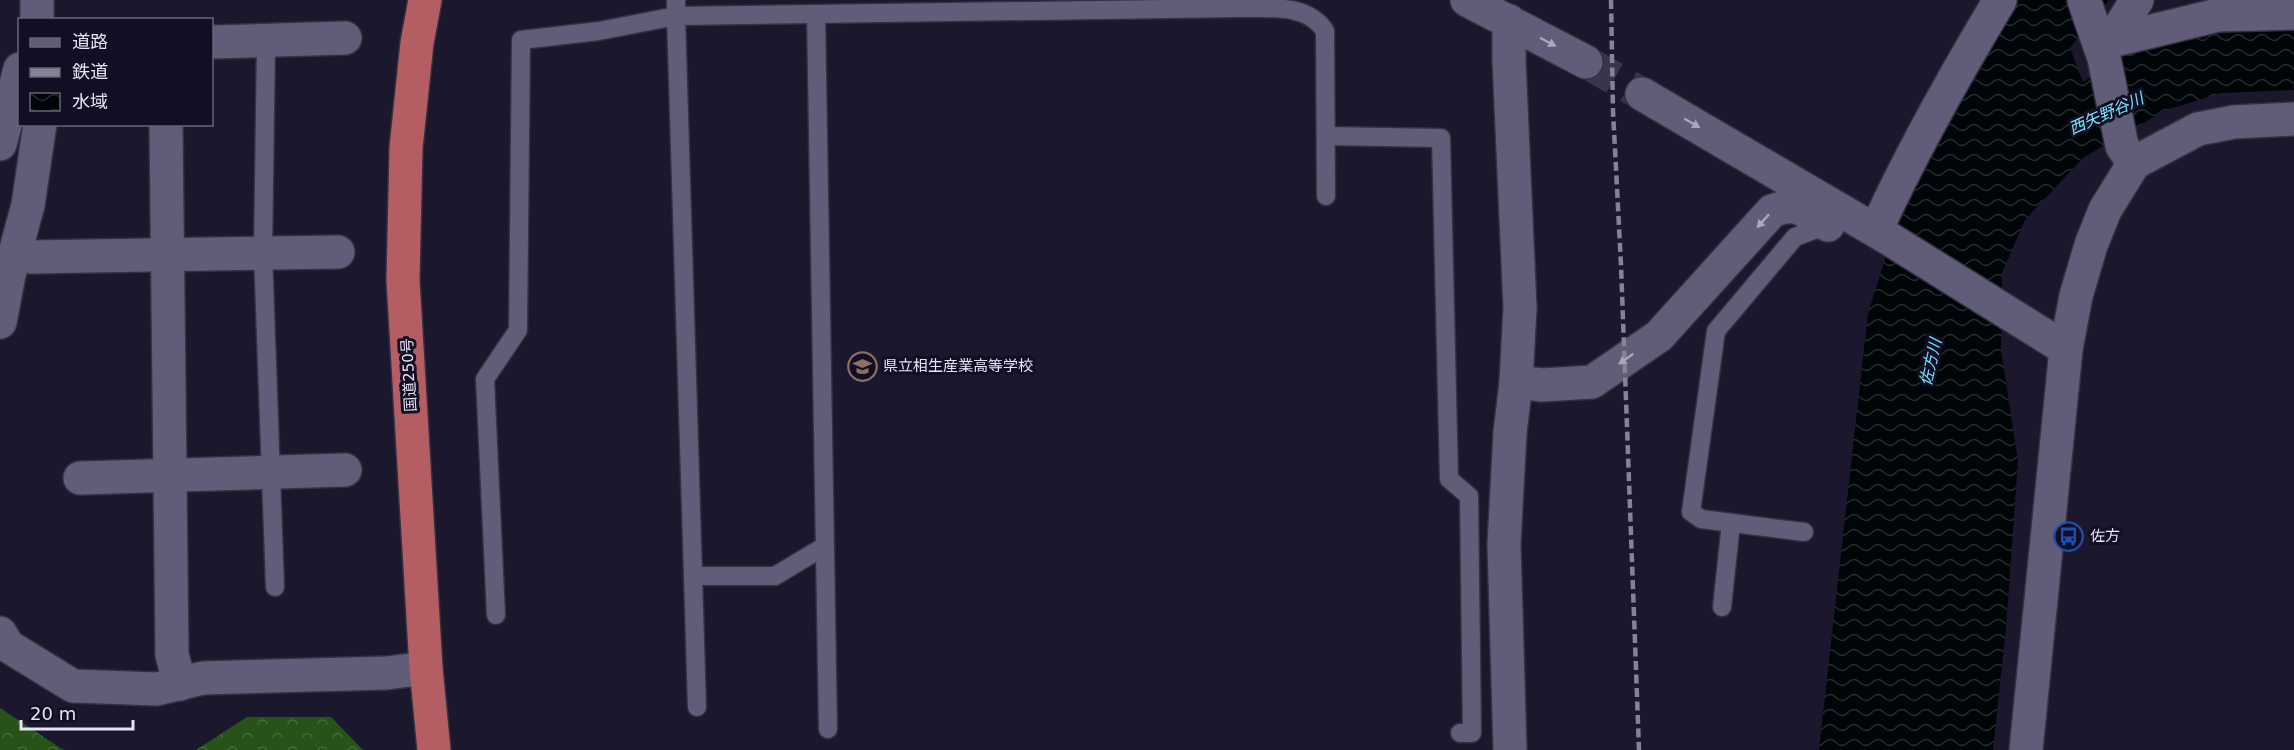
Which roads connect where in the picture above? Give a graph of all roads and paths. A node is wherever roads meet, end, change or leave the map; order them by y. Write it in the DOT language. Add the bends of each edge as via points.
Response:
graph roads {
  1 [pos="425,0"];
  2 [pos="1467,0"];
  3 [pos="2000,0"];
  4 [pos="2084,0"];
  5 [pos="2137,0"];
  6 [pos="1237,4"];
  7 [pos="676,8"];
  8 [pos="2294,13"];
  9 [pos="816,14"];
  10 [pos="1509,21"];
  11 [pos="345,38"];
  12 [pos="266,40"];
  13 [pos="213,42"];
  14 [pos="2103,45"];
  15 [pos="1586,62"];
  16 [pos="18,76"];
  17 [pos="1642,93"];
  18 [pos="2294,119"];
  19 [pos="40,126"];
  20 [pos="166,126"];
  21 [pos="1326,136"];
  22 [pos="0,144"];
  23 [pos="2128,155"];
  24 [pos="1326,196"];
  25 [pos="1861,228"];
  26 [pos="338,252"];
  27 [pos="263,253"];
  28 [pos="168,254"];
  29 [pos="14,255"];
  30 [pos="0,322"];
  31 [pos="2055,343"];
  32 [pos="1516,382"];
  33 [pos="345,470"];
  34 [pos="271,472"];
  35 [pos="170,475"];
  36 [pos="80,478"];
  37 [pos="1731,523"];
  38 [pos="1804,532"];
  39 [pos="825,546"];
  40 [pos="693,576"];
  41 [pos="275,587"];
  42 [pos="1722,607"];
  43 [pos="496,615"];
  44 [pos="0,633"];
  45 [pos="426,668"];
  46 [pos="180,684"];
  47 [pos="697,707"];
  48 [pos="828,729"];
  49 [pos="1460,733"];
  50 [pos="435,750"];
  51 [pos="1510,750"];
  52 [pos="2026,750"];
  1 -- 45 [label="highway, 国道250号" via="406,148 403,280"];
  2 -- 10 [label="street"];
  3 -- 25 [label="street" via="1949,84 1896,187"];
  4 -- 14 [label="street"];
  5 -- 14 [label="street"];
  6 -- 9 [label="lane"];
  6 -- 21 [label="lane" via="1290,9 1318,20 1325,31"];
  7 -- 9 [label="lane"];
  7 -- 40 [label="lane"];
  7 -- 43 [label="lane" via="599,31 521,40 518,330 485,379"];
  8 -- 14 [label="street" via="2218,15"];
  9 -- 39 [label="lane"];
  10 -- 15 [label="street, one-way"];
  10 -- 32 [label="street" via="1520,308"];
  11 -- 12 [label="street"];
  12 -- 13 [label="street"];
  12 -- 27 [label="lane"];
  14 -- 23 [label="street"];
  16 -- 22 [label="street"];
  17 -- 25 [label="street, one-way"];
  18 -- 23 [label="street" via="2234,122 2198,129"];
  19 -- 29 [label="street" via="28,205"];
  20 -- 28 [label="street"];
  21 -- 24 [label="lane"];
  21 -- 49 [label="lane" via="1441,138 1449,479 1470,496 1472,733"];
  23 -- 31 [label="street"];
  25 -- 31 [label="street"];
  25 -- 32 [label="street, one-way" via="1803,209 1786,206 1772,212 1659,336 1592,382"];
  25 -- 37 [label="lane" via="1795,237 1716,332 1691,512 1701,519"];
  26 -- 27 [label="street"];
  27 -- 28 [label="street"];
  27 -- 34 [label="lane"];
  28 -- 29 [label="street"];
  28 -- 35 [label="street"];
  29 -- 30 [label="street"];
  31 -- 52 [label="street"];
  32 -- 51 [label="street" via="1504,544"];
  33 -- 34 [label="street"];
  34 -- 35 [label="street"];
  34 -- 41 [label="lane"];
  35 -- 36 [label="street"];
  35 -- 46 [label="street" via="172,655"];
  37 -- 38 [label="lane"];
  37 -- 42 [label="lane"];
  39 -- 40 [label="lane" via="775,576"];
  39 -- 48 [label="lane"];
  40 -- 47 [label="lane"];
  44 -- 46 [label="street" via="8,646 73,686 158,689"];
  45 -- 46 [label="street" via="387,673 203,678"];
  45 -- 50 [label="highway, 国道250号"];
}
